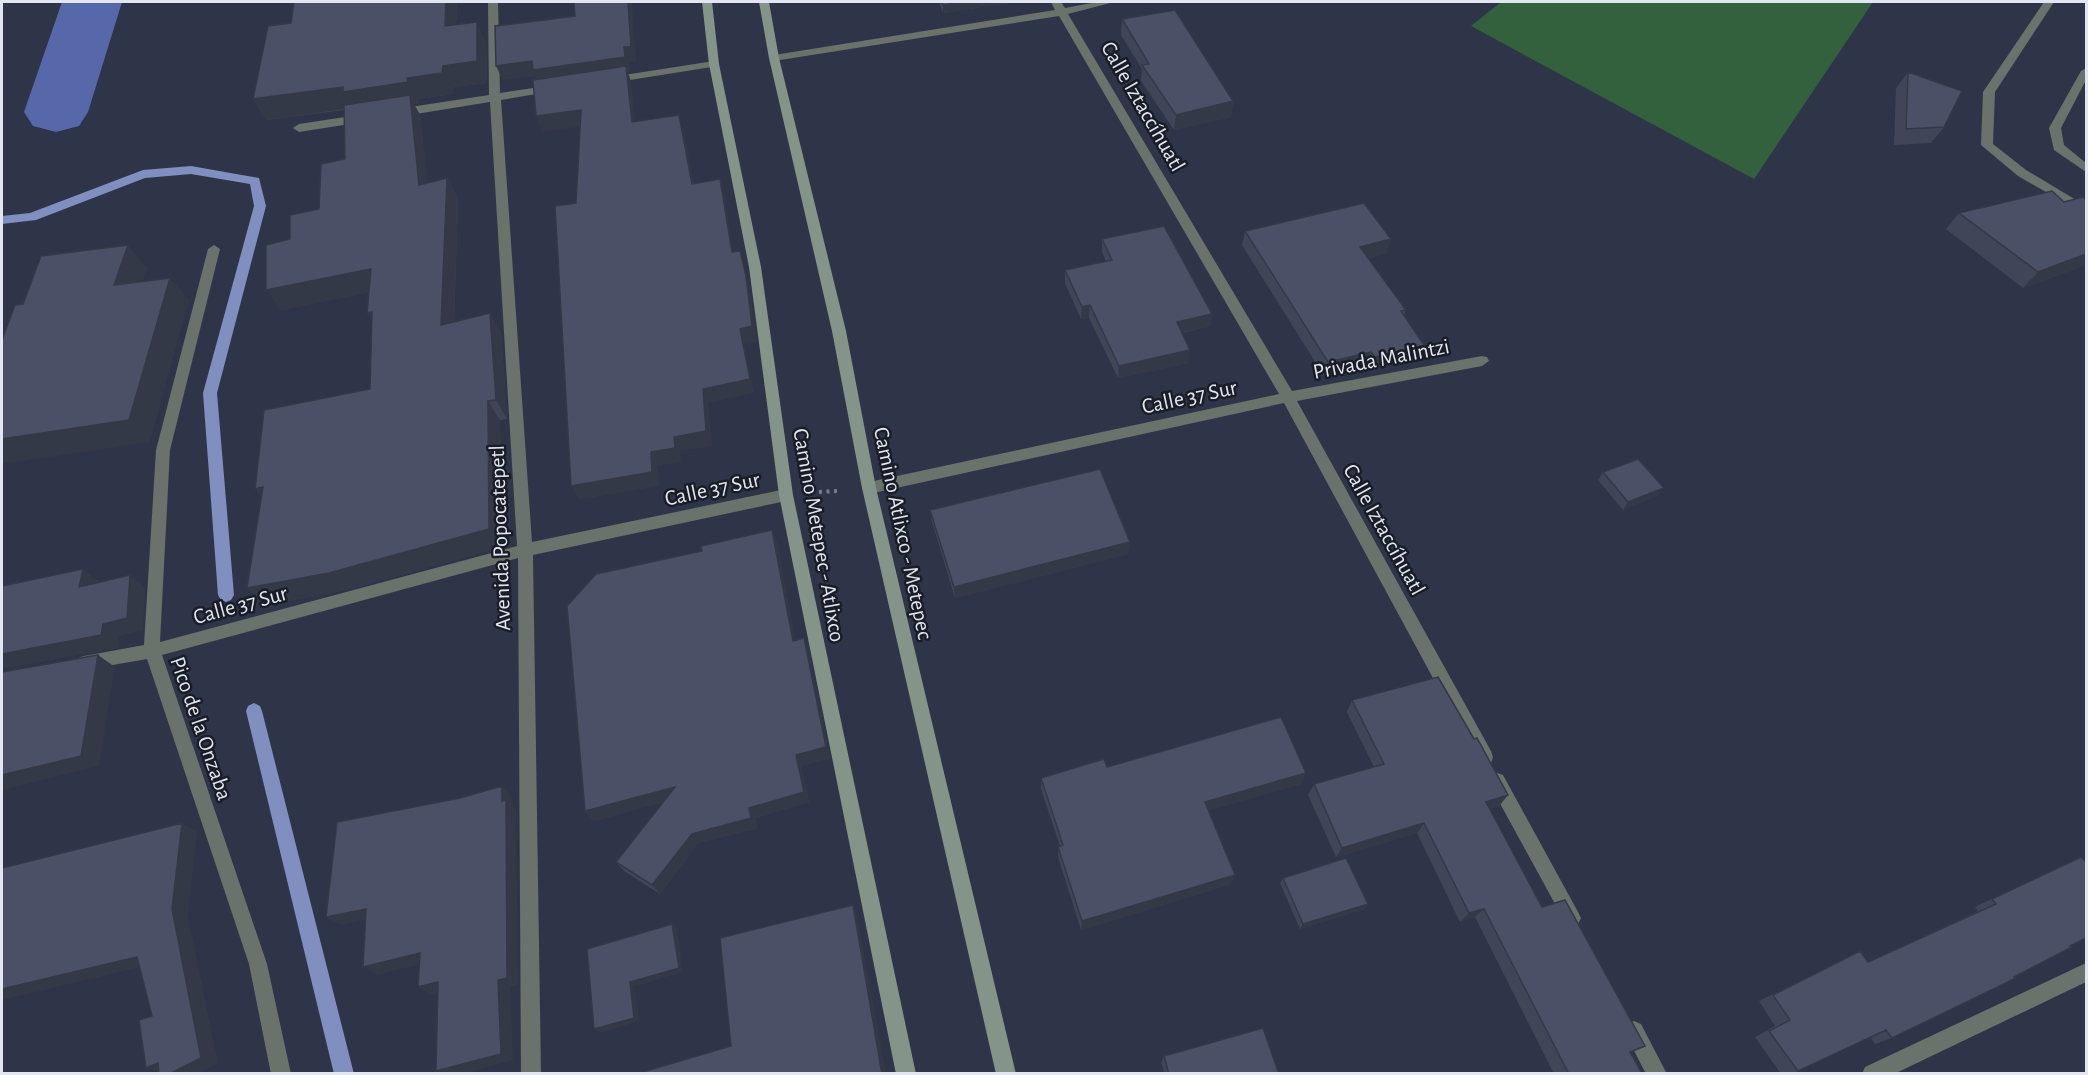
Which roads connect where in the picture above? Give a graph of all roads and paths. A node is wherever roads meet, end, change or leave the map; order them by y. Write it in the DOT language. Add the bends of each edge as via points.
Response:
graph roads {
  1 [pos="493,2"];
  2 [pos="707,2"];
  3 [pos="764,2"];
  4 [pos="1109,2"];
  5 [pos="2049,2"];
  6 [pos="1059,7"];
  7 [pos="774,57"];
  8 [pos="714,64"];
  9 [pos="2086,71"];
  10 [pos="599,82"];
  11 [pos="564,87"];
  12 [pos="495,97"];
  13 [pos="299,128"];
  14 [pos="2086,168"];
  15 [pos="2086,211"];
  16 [pos="214,249"];
  17 [pos="1482,361"];
  18 [pos="1288,397"];
  19 [pos="869,488"];
  20 [pos="786,495"];
  21 [pos="525,550"];
  22 [pos="152,651"];
  23 [pos="71,665"];
  24 [pos="1577,928"];
  25 [pos="2086,972"];
  26 [pos="1628,1022"];
  27 [pos="281,1074"];
  28 [pos="531,1074"];
  29 [pos="906,1074"];
  30 [pos="1006,1074"];
  31 [pos="1657,1074"];
  32 [pos="1872,1074"];
  1 -- 12 [label="street, Avenida Popocatepetl"];
  2 -- 8 [label="main road, Camino Metepec - Atlixco"];
  3 -- 7 [label="main road, Camino Atlixco - Metepec"];
  4 -- 6 [label="street"];
  5 -- 15 [label="street" via="1989,92 1987,144 2022,173"];
  6 -- 7 [label="street"];
  6 -- 18 [label="street, Calle Iztaccíhuatl"];
  7 -- 19 [label="main road, Camino Atlixco - Metepec" via="839,331"];
  8 -- 10 [label="street"];
  8 -- 20 [label="main road, Camino Metepec - Atlixco" via="755,267"];
  9 -- 14 [label="street" via="2055,128 2058,147"];
  11 -- 12 [label="street"];
  12 -- 13 [label="street"];
  12 -- 21 [label="street, Avenida Popocatepetl"];
  16 -- 22 [label="street, Pico de la Onzaba" via="164,450"];
  17 -- 18 [label="street, Privada Malintzi"];
  18 -- 19 [label="street, Calle 37 Sur"];
  18 -- 24 [label="street, Calle Iztaccíhuatl"];
  19 -- 20 [label="path, Calle 37 Sur"];
  19 -- 30 [label="main road, Camino Atlixco - Metepec"];
  20 -- 21 [label="street, Calle 37 Sur"];
  20 -- 29 [label="main road, Camino Metepec - Atlixco"];
  21 -- 22 [label="street, Calle 37 Sur"];
  21 -- 28 [label="street, Avenida Popocatepetl"];
  22 -- 23 [label="street, Calle 37 Sur"];
  22 -- 27 [label="street, Pico de la Onzaba" via="258,964"];
  25 -- 32 [label="street"];
  26 -- 31 [label="street"];
}
